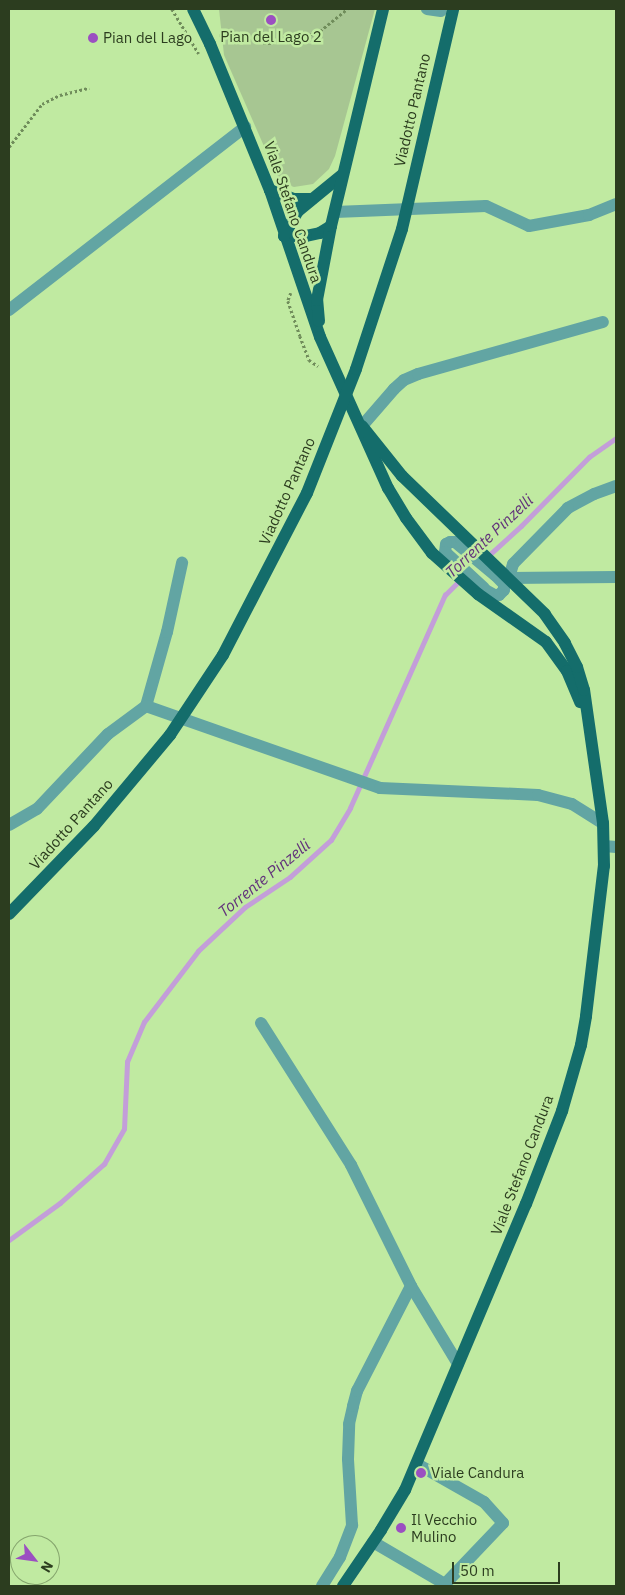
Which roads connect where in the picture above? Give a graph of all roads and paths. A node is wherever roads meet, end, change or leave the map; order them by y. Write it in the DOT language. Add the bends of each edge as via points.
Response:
graph roads {
  1 [pos="193,9"];
  2 [pos="347,9"];
  3 [pos="383,9"];
  4 [pos="426,9"];
  5 [pos="447,10"];
  6 [pos="204,32"];
  7 [pos="89,88"];
  8 [pos="245,128"];
  9 [pos="9,147"];
  10 [pos="342,174"];
  11 [pos="270,190"];
  12 [pos="312,199"];
  13 [pos="616,204"];
  14 [pos="335,212"];
  15 [pos="331,226"];
  16 [pos="284,236"];
  17 [pos="292,290"];
  18 [pos="9,310"];
  19 [pos="603,322"];
  20 [pos="320,337"];
  21 [pos="320,368"];
  22 [pos="362,426"];
  23 [pos="616,486"];
  24 [pos="471,550"];
  25 [pos="182,563"];
  26 [pos="455,567"];
  27 [pos="501,575"];
  28 [pos="616,577"];
  29 [pos="481,591"];
  30 [pos="146,706"];
  31 [pos="588,720"];
  32 [pos="603,823"];
  33 [pos="9,825"];
  34 [pos="610,846"];
  35 [pos="9,914"];
  36 [pos="261,1023"];
  37 [pos="411,1286"];
  38 [pos="458,1364"];
  39 [pos="416,1464"];
  40 [pos="373,1542"];
  41 [pos="322,1586"];
  42 [pos="342,1586"];
  1 -- 6 [label="main road, Viale Stefano Candura"];
  2 -- 6 [label="path" via="320,31 297,40 268,43"];
  3 -- 10 [label="main road"];
  4 -- 5 [label="street"];
  5 -- 35 [label="main road, Viadotto Pantano" via="402,229 356,369 307,493 223,655 170,735 94,826"];
  6 -- 8 [label="main road, Viale Stefano Candura"];
  7 -- 9 [label="path" via="60,95 42,104"];
  8 -- 11 [label="main road, Viale Stefano Candura"];
  8 -- 18 [label="street"];
  10 -- 12 [label="main road" via="328,189"];
  10 -- 14 [label="main road"];
  11 -- 12 [label="main road" via="293,199"];
  11 -- 16 [label="main road, Viale Stefano Candura"];
  12 -- 16 [label="main road" via="298,211"];
  13 -- 14 [label="street" via="589,215 529,226 486,206"];
  14 -- 15 [label="main road"];
  15 -- 16 [label="main road" via="313,235"];
  15 -- 20 [label="main road" via="317,300"];
  16 -- 20 [label="main road, Viale Stefano Candura"];
  17 -- 21 [label="path" via="288,301 300,336 309,360"];
  19 -- 22 [label="street" via="404,380"];
  20 -- 22 [label="main road, Viale Stefano Candura"];
  22 -- 24 [label="main road, Viale Stefano Candura" via="402,476"];
  22 -- 26 [label="main road, Viale Stefano Candura" via="388,488 406,518 432,553"];
  23 -- 27 [label="street" via="568,508"];
  24 -- 26 [label="street" via="455,542 446,544 445,552"];
  24 -- 27 [label="main road, Viale Stefano Candura"];
  24 -- 27 [label="street"];
  25 -- 30 [label="street"];
  26 -- 29 [label="main road, Viale Stefano Candura"];
  26 -- 29 [label="street"];
  27 -- 28 [label="street"];
  27 -- 29 [label="street" via="504,590 499,595"];
  27 -- 31 [label="main road, Viale Stefano Candura" via="545,614 565,643 582,683"];
  29 -- 31 [label="main road, Viale Stefano Candura" via="546,642 568,671"];
  30 -- 32 [label="street" via="380,788 538,795 572,804"];
  30 -- 33 [label="street" via="108,734 37,809"];
  31 -- 32 [label="main road, Viale Stefano Candura"];
  32 -- 34 [label="main road, Viale Stefano Candura"];
  34 -- 38 [label="main road, Viale Stefano Candura" via="586,1016 571,1081 526,1204"];
  36 -- 37 [label="street" via="351,1166"];
  37 -- 38 [label="street"];
  37 -- 41 [label="street" via="357,1391 349,1424 352,1526 340,1557"];
  38 -- 39 [label="main road, Viale Stefano Candura"];
  39 -- 40 [label="main road, Viale Stefano Candura" via="394,1510"];
  39 -- 40 [label="street" via="484,1502 503,1523 445,1584"];
  40 -- 42 [label="main road, Viale Stefano Candura"];
}
